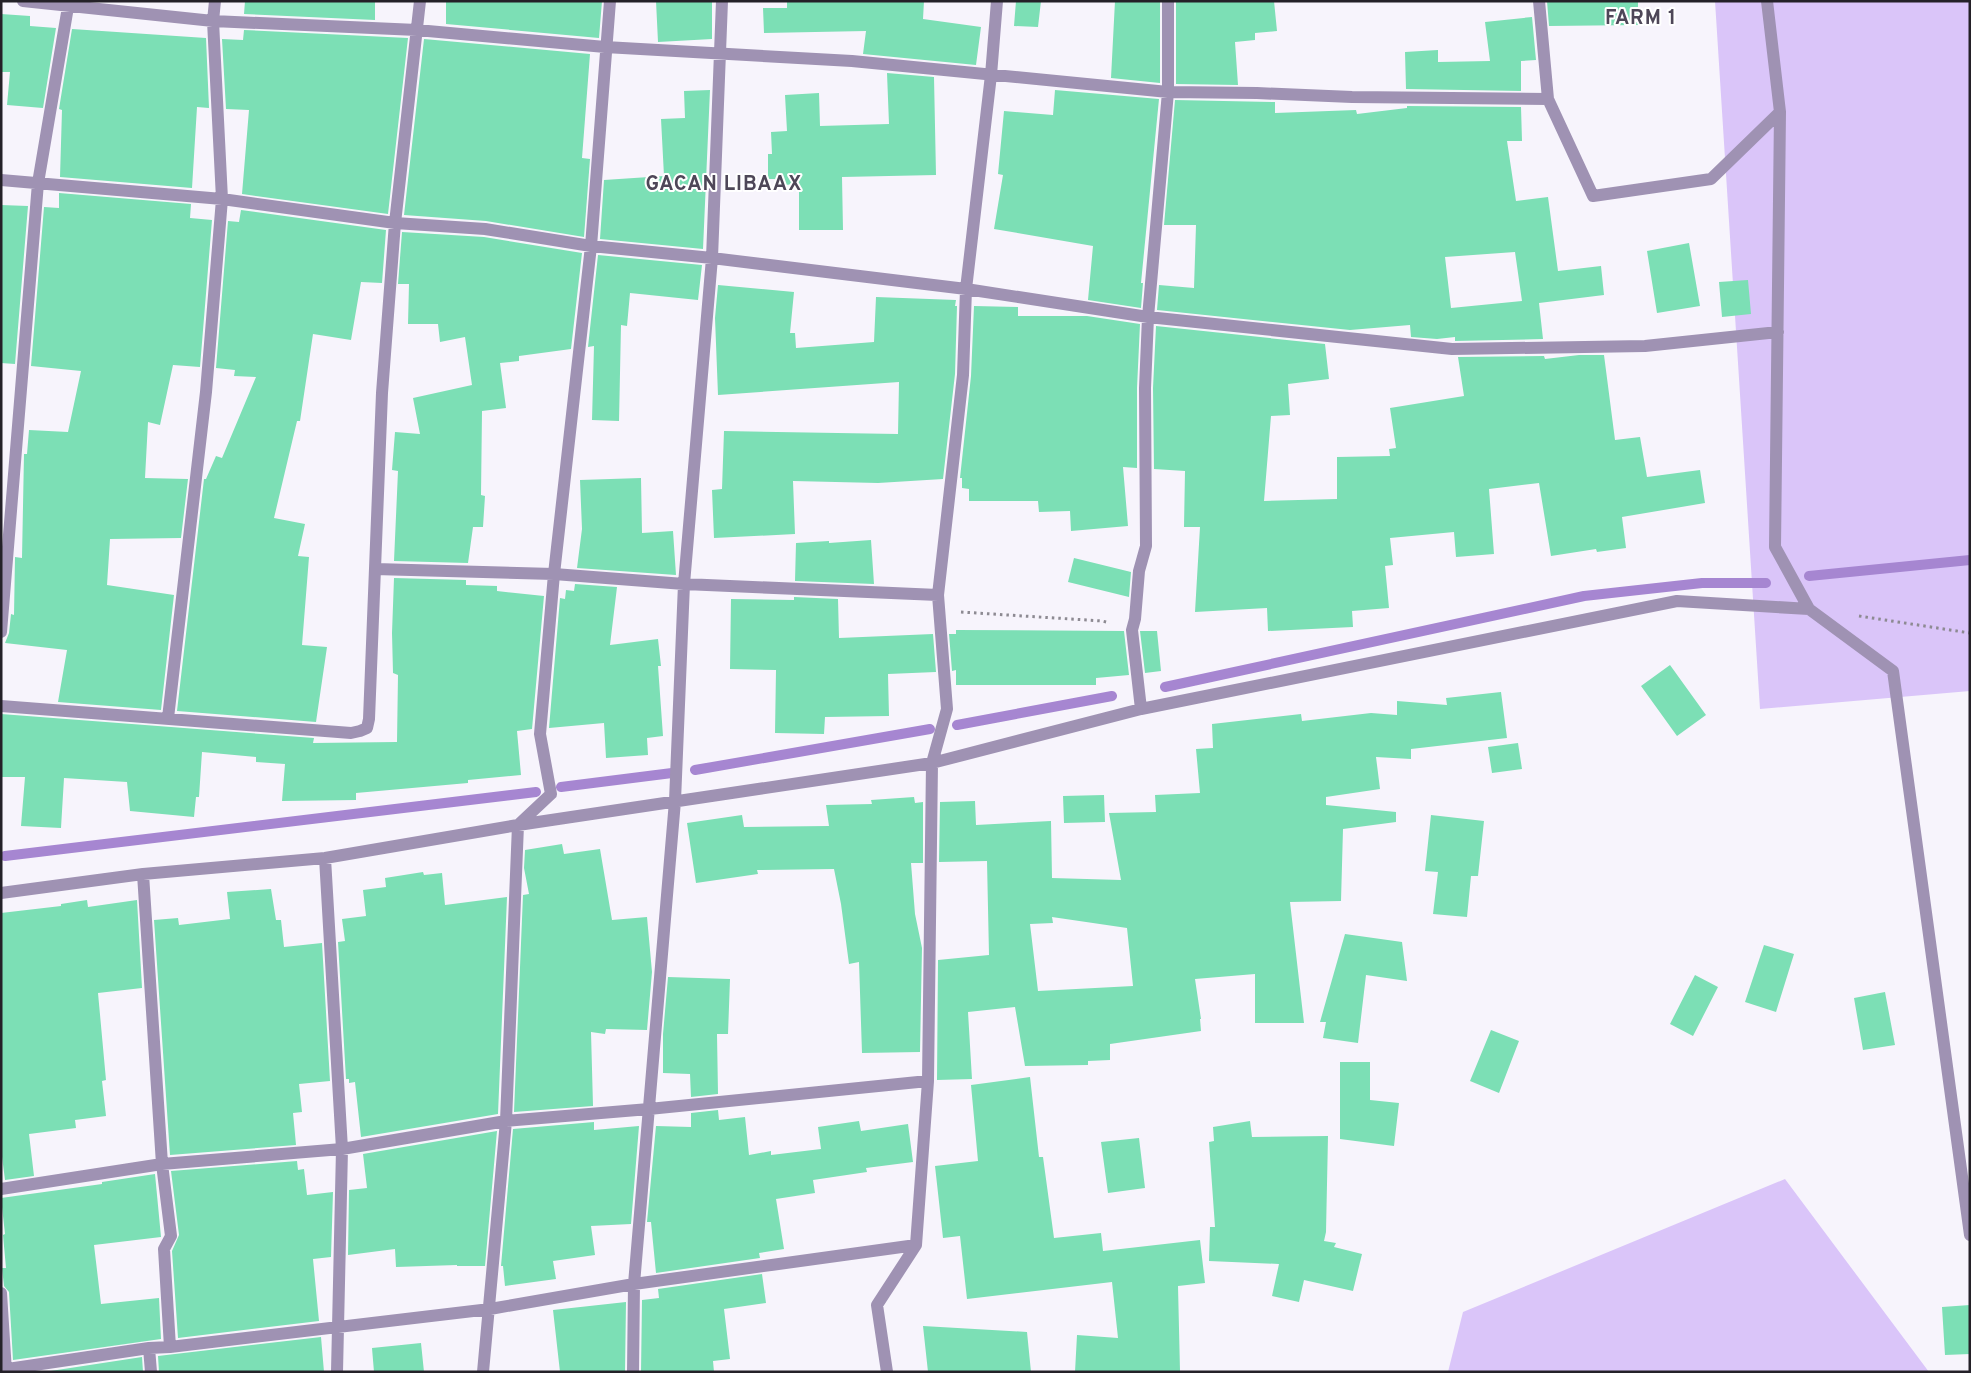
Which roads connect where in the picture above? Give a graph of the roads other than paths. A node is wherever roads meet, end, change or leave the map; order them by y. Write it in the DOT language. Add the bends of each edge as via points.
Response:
graph roads {
  1 [pos="23,1"];
  2 [pos="215,1"];
  3 [pos="420,1"];
  4 [pos="610,1"];
  5 [pos="722,1"];
  6 [pos="997,1"];
  7 [pos="1168,1"];
  8 [pos="1539,1"];
  9 [pos="1767,1"];
  10 [pos="69,4"];
  11 [pos="213,22"];
  12 [pos="417,30"];
  13 [pos="605,47"];
  14 [pos="720,54"];
  15 [pos="991,75"];
  16 [pos="1168,92"];
  17 [pos="1548,99"];
  18 [pos="1780,112"];
  19 [pos="1,180"];
  20 [pos="38,183"];
  21 [pos="222,199"];
  22 [pos="395,223"];
  23 [pos="591,246"];
  24 [pos="712,258"];
  25 [pos="966,288"];
  26 [pos="1148,317"];
  27 [pos="1778,332"];
  28 [pos="375,569"];
  29 [pos="554,574"];
  30 [pos="684,584"];
  31 [pos="938,595"];
  32 [pos="1809,609"];
  33 [pos="1,632"];
  34 [pos="1,706"];
  35 [pos="1141,709"];
  36 [pos="168,718"];
  37 [pos="932,763"];
  38 [pos="675,801"];
  39 [pos="518,825"];
  40 [pos="325,858"];
  41 [pos="143,874"];
  42 [pos="1,894"];
  43 [pos="928,1081"];
  44 [pos="649,1109"];
  45 [pos="506,1121"];
  46 [pos="342,1149"];
  47 [pos="162,1164"];
  48 [pos="1,1189"];
  49 [pos="1970,1235"];
  50 [pos="916,1245"];
  51 [pos="634,1284"];
  52 [pos="1,1293"];
  53 [pos="490,1309"];
  54 [pos="339,1327"];
  55 [pos="170,1347"];
  56 [pos="149,1348"];
  57 [pos="4,1370"];
  58 [pos="151,1372"];
  59 [pos="337,1372"];
  60 [pos="483,1372"];
  61 [pos="633,1372"];
  62 [pos="887,1372"];
  1 -- 10 [label="street"];
  2 -- 11 [label="street"];
  3 -- 12 [label="street"];
  4 -- 13 [label="street"];
  5 -- 14 [label="street"];
  6 -- 15 [label="street"];
  7 -- 16 [label="street"];
  8 -- 17 [label="street"];
  9 -- 18 [label="street"];
  10 -- 11 [label="street"];
  10 -- 20 [label="street"];
  11 -- 12 [label="street"];
  11 -- 21 [label="street"];
  12 -- 13 [label="street"];
  12 -- 22 [label="street"];
  13 -- 14 [label="street"];
  13 -- 23 [label="street"];
  14 -- 15 [label="street" via="852,61"];
  14 -- 24 [label="street"];
  15 -- 16 [label="street"];
  15 -- 25 [label="street"];
  16 -- 17 [label="street"];
  16 -- 26 [label="street"];
  17 -- 18 [label="street" via="1593,196 1711,179"];
  18 -- 27 [label="street"];
  19 -- 20 [label="street"];
  20 -- 21 [label="street"];
  20 -- 33 [label="street"];
  21 -- 22 [label="street"];
  21 -- 36 [label="street" via="206,392"];
  22 -- 23 [label="street" via="485,229"];
  22 -- 28 [label="street" via="382,393"];
  23 -- 24 [label="street"];
  23 -- 29 [label="street"];
  24 -- 25 [label="street"];
  24 -- 30 [label="street"];
  25 -- 26 [label="street"];
  25 -- 31 [label="street" via="963,375"];
  26 -- 27 [label="street" via="1452,349 1645,346"];
  26 -- 35 [label="street" via="1146,546 1139,571 1132,630"];
  27 -- 32 [label="street" via="1775,547"];
  28 -- 29 [label="street"];
  28 -- 36 [label="street" via="367,728 351,732"];
  29 -- 30 [label="street"];
  29 -- 39 [label="street" via="540,734 550,794"];
  30 -- 31 [label="street"];
  30 -- 38 [label="street"];
  31 -- 37 [label="street" via="947,709"];
  32 -- 35 [label="street" via="1677,601"];
  32 -- 49 [label="street" via="1893,671"];
  34 -- 36 [label="street"];
  35 -- 37 [label="street"];
  37 -- 38 [label="street"];
  37 -- 43 [label="street"];
  38 -- 39 [label="street"];
  38 -- 44 [label="street"];
  39 -- 40 [label="street"];
  39 -- 45 [label="street"];
  40 -- 41 [label="street"];
  40 -- 46 [label="street"];
  41 -- 42 [label="street"];
  41 -- 47 [label="street"];
  43 -- 44 [label="street"];
  43 -- 50 [label="street"];
  44 -- 45 [label="street"];
  44 -- 51 [label="street"];
  45 -- 46 [label="street"];
  45 -- 53 [label="street"];
  46 -- 47 [label="street"];
  46 -- 54 [label="street"];
  47 -- 48 [label="street"];
  47 -- 55 [label="street" via="171,1236 164,1249"];
  50 -- 51 [label="street"];
  50 -- 62 [label="street" via="877,1305"];
  51 -- 53 [label="street"];
  51 -- 61 [label="street"];
  52 -- 57 [label="street"];
  53 -- 54 [label="street"];
  53 -- 60 [label="street"];
  54 -- 55 [label="street"];
  54 -- 59 [label="street"];
  55 -- 56 [label="street"];
  56 -- 57 [label="street"];
  56 -- 58 [label="street"];
}
